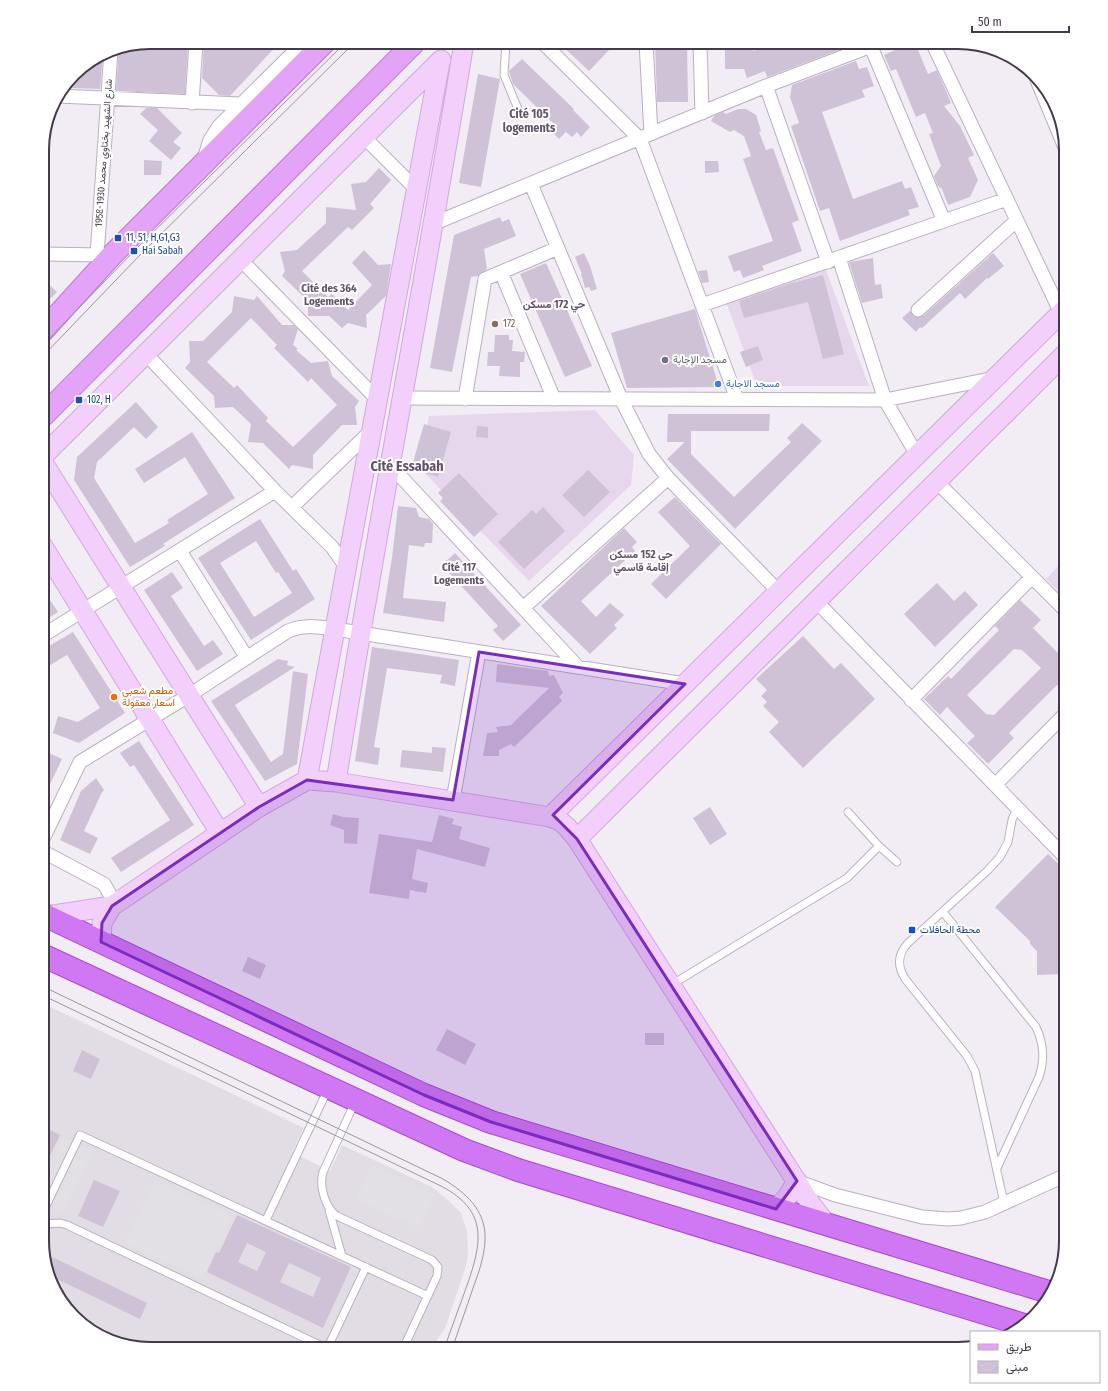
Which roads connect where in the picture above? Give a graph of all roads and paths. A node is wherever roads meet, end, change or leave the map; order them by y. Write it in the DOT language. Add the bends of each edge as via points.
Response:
graph roads {
  1 [pos="196,49"];
  2 [pos="297,49"];
  3 [pos="318,49"];
  4 [pos="408,49"];
  5 [pos="453,49"];
  6 [pos="463,49"];
  7 [pos="506,49"];
  8 [pos="550,49"];
  9 [pos="644,49"];
  10 [pos="700,49"];
  11 [pos="861,49"];
  12 [pos="876,49"];
  13 [pos="935,49"];
  14 [pos="111,57"];
  15 [pos="440,62"];
  16 [pos="766,86"];
  17 [pos="65,96"];
  18 [pos="109,99"];
  19 [pos="1046,100"];
  20 [pos="192,103"];
  21 [pos="240,104"];
  22 [pos="518,109"];
  23 [pos="702,113"];
  24 [pos="1055,124"];
  25 [pos="364,137"];
  26 [pos="646,137"];
  27 [pos="204,163"];
  28 [pos="531,184"];
  29 [pos="416,189"];
  30 [pos="1007,199"];
  31 [pos="1017,220"];
  32 [pos="944,221"];
  33 [pos="434,223"];
  34 [pos="558,248"];
  35 [pos="49,254"];
  36 [pos="104,255"];
  37 [pos="241,260"];
  38 [pos="833,260"];
  39 [pos="502,272"];
  40 [pos="1059,300"];
  41 [pos="702,305"];
  42 [pos="918,310"];
  43 [pos="1059,315"];
  44 [pos="49,323"];
  45 [pos="146,354"];
  46 [pos="1059,360"];
  47 [pos="995,378"];
  48 [pos="402,398"];
  49 [pos="465,398"];
  50 [pos="377,399"];
  51 [pos="554,399"];
  52 [pos="621,399"];
  53 [pos="737,399"];
  54 [pos="885,400"];
  55 [pos="49,410"];
  56 [pos="371,431"];
  57 [pos="49,450"];
  58 [pos="917,455"];
  59 [pos="390,465"];
  60 [pos="49,472"];
  61 [pos="668,478"];
  62 [pos="936,482"];
  63 [pos="275,491"];
  64 [pos="292,507"];
  65 [pos="180,551"];
  66 [pos="49,556"];
  67 [pos="346,567"];
  68 [pos="1032,577"];
  69 [pos="121,588"];
  70 [pos="779,592"];
  71 [pos="815,600"];
  72 [pos="1059,604"];
  73 [pos="523,608"];
  74 [pos="83,612"];
  75 [pos="335,629"];
  76 [pos="49,632"];
  77 [pos="360,633"];
  78 [pos="479,652"];
  79 [pos="247,658"];
  80 [pos="578,667"];
  81 [pos="685,684"];
  82 [pos="188,696"];
  83 [pos="911,700"];
  84 [pos="150,720"];
  85 [pos="1059,721"];
  86 [pos="307,780"];
  87 [pos="336,782"];
  88 [pos="995,786"];
  89 [pos="454,800"];
  90 [pos="259,807"];
  91 [pos="1017,808"];
  92 [pos="848,812"];
  93 [pos="550,817"];
  94 [pos="49,826"];
  95 [pos="220,833"];
  96 [pos="577,839"];
  97 [pos="879,846"];
  98 [pos="1059,851"];
  99 [pos="49,855"];
  100 [pos="897,862"];
  101 [pos="112,906"];
  102 [pos="943,912"];
  103 [pos="49,914"];
  104 [pos="49,917"];
  105 [pos="101,942"];
  106 [pos="49,958"];
  107 [pos="671,985"];
  108 [pos="328,1089"];
  109 [pos="355,1102"];
  110 [pos="997,1169"];
  111 [pos="1059,1178"];
  112 [pos="797,1181"];
  113 [pos="49,1199"];
  114 [pos="1004,1203"];
  115 [pos="328,1207"];
  116 [pos="776,1210"];
  117 [pos="266,1220"];
  118 [pos="49,1224"];
  119 [pos="827,1225"];
  120 [pos="342,1256"];
  121 [pos="366,1267"];
  122 [pos="1048,1285"];
  123 [pos="1030,1286"];
  124 [pos="1046,1291"];
  125 [pos="428,1296"];
  126 [pos="950,1304"];
  127 [pos="1017,1323"];
  128 [pos="1009,1328"];
  129 [pos="313,1342"];
  130 [pos="331,1342"];
  131 [pos="406,1342"];
  1 -- 20 [label="street"];
  2 -- 21 [label="street"];
  3 -- 27 [label="main road"];
  4 -- 55 [label="main road"];
  5 -- 15 [label="street"];
  6 -- 33 [label="street"];
  7 -- 22 [label="lane" via="504,75"];
  8 -- 26 [label="street"];
  9 -- 26 [label="street"];
  10 -- 23 [label="street"];
  11 -- 16 [label="street"];
  12 -- 32 [label="street"];
  13 -- 30 [label="street"];
  14 -- 18 [label="street, شارع الشهيد بختاوي محمد 1930-1958"];
  15 -- 25 [label="street"];
  15 -- 29 [label="street"];
  16 -- 23 [label="street"];
  16 -- 38 [label="street"];
  17 -- 18 [label="street"];
  18 -- 20 [label="street"];
  18 -- 36 [label="street, شارع الشهيد بختاوي محمد 1930-1958"];
  19 -- 24 [label="street"];
  20 -- 21 [label="street"];
  21 -- 27 [label="street" via="219,126 210,140"];
  23 -- 26 [label="street"];
  25 -- 29 [label="street"];
  25 -- 37 [label="street"];
  26 -- 28 [label="street"];
  26 -- 41 [label="street"];
  27 -- 36 [label="main road"];
  28 -- 33 [label="street"];
  28 -- 34 [label="street"];
  29 -- 50 [label="street"];
  30 -- 31 [label="street"];
  30 -- 32 [label="street"];
  31 -- 40 [label="street"];
  31 -- 42 [label="street"];
  32 -- 38 [label="street"];
  33 -- 48 [label="street"];
  34 -- 39 [label="street"];
  34 -- 52 [label="street"];
  35 -- 36 [label="street"];
  36 -- 44 [label="main road"];
  37 -- 45 [label="street"];
  37 -- 50 [label="street"];
  38 -- 41 [label="street"];
  38 -- 54 [label="street"];
  39 -- 49 [label="street" via="485,279"];
  39 -- 51 [label="street"];
  41 -- 53 [label="street"];
  43 -- 47 [label="street"];
  45 -- 57 [label="street"];
  45 -- 63 [label="street"];
  46 -- 62 [label="street"];
  47 -- 54 [label="street"];
  47 -- 58 [label="street"];
  48 -- 49 [label="street"];
  48 -- 59 [label="street"];
  49 -- 51 [label="street"];
  50 -- 56 [label="street"];
  51 -- 52 [label="street"];
  52 -- 53 [label="street"];
  52 -- 61 [label="street" via="649,454"];
  53 -- 54 [label="street"];
  54 -- 58 [label="street"];
  56 -- 64 [label="street"];
  56 -- 67 [label="street"];
  58 -- 70 [label="street"];
  59 -- 73 [label="street"];
  59 -- 77 [label="street"];
  60 -- 69 [label="street"];
  61 -- 70 [label="street"];
  61 -- 73 [label="street"];
  62 -- 68 [label="street"];
  62 -- 71 [label="street"];
  63 -- 64 [label="street"];
  63 -- 65 [label="street"];
  64 -- 67 [label="street" via="332,546"];
  65 -- 69 [label="street"];
  65 -- 79 [label="street"];
  66 -- 74 [label="street"];
  67 -- 75 [label="street"];
  68 -- 72 [label="street"];
  68 -- 83 [label="street"];
  69 -- 74 [label="street"];
  69 -- 82 [label="street"];
  70 -- 81 [label="street"];
  71 -- 83 [label="street"];
  71 -- 96 [label="street"];
  73 -- 80 [label="street"];
  74 -- 76 [label="street"];
  74 -- 84 [label="street"];
  75 -- 77 [label="street"];
  75 -- 79 [label="street" via="299,626"];
  75 -- 86 [label="street"];
  77 -- 78 [label="street"];
  77 -- 87 [label="street"];
  78 -- 80 [label="street"];
  78 -- 89 [label="street"];
  79 -- 82 [label="street"];
  80 -- 81 [label="street"];
  81 -- 93 [label="street"];
  82 -- 84 [label="street"];
  82 -- 90 [label="street"];
  83 -- 88 [label="street"];
  84 -- 94 [label="street" via="80,762"];
  84 -- 95 [label="street"];
  85 -- 88 [label="street"];
  86 -- 87 [label="street"];
  86 -- 90 [label="street"];
  87 -- 89 [label="street"];
  88 -- 91 [label="street"];
  89 -- 93 [label="street"];
  90 -- 95 [label="street"];
  91 -- 98 [label="street"];
  91 -- 102 [label="lane" via="1003,853"];
  92 -- 97 [label="lane"];
  93 -- 96 [label="street" via="560,821"];
  95 -- 101 [label="street"];
  96 -- 107 [label="street"];
  97 -- 100 [label="lane"];
  97 -- 107 [label="lane" via="847,878"];
  99 -- 101 [label="street" via="104,884 112,898"];
  101 -- 103 [label="street"];
  101 -- 105 [label="street" via="102,923"];
  102 -- 110 [label="lane" via="1036,1027 1043,1046 1039,1077"];
  102 -- 110 [label="lane" via="903,949 899,965 906,980 972,1063 978,1079"];
  104 -- 105 [label="highway"];
  105 -- 116 [label="highway" via="424,1095 491,1122"];
  106 -- 108 [label="highway"];
  107 -- 112 [label="street"];
  108 -- 109 [label="highway"];
  108 -- 117 [label="lane"];
  109 -- 115 [label="lane" via="323,1172 322,1185"];
  109 -- 126 [label="highway" via="464,1150 518,1170"];
  110 -- 114 [label="lane"];
  111 -- 114 [label="street"];
  112 -- 114 [label="street" via="835,1195 935,1219 973,1216"];
  112 -- 116 [label="street"];
  112 -- 119 [label="street"];
  113 -- 117 [label="lane" via="80,1135 263,1221"];
  115 -- 120 [label="lane"];
  115 -- 125 [label="lane" via="338,1216 432,1260 438,1267 438,1272"];
  116 -- 119 [label="highway"];
  117 -- 120 [label="lane"];
  118 -- 129 [label="lane" via="67,1225"];
  119 -- 123 [label="highway"];
  120 -- 121 [label="lane"];
  121 -- 125 [label="lane"];
  121 -- 130 [label="lane"];
  122 -- 123 [label="highway"];
  123 -- 124 [label="highway"];
  125 -- 131 [label="lane"];
  126 -- 127 [label="highway"];
  126 -- 128 [label="highway"];
}
